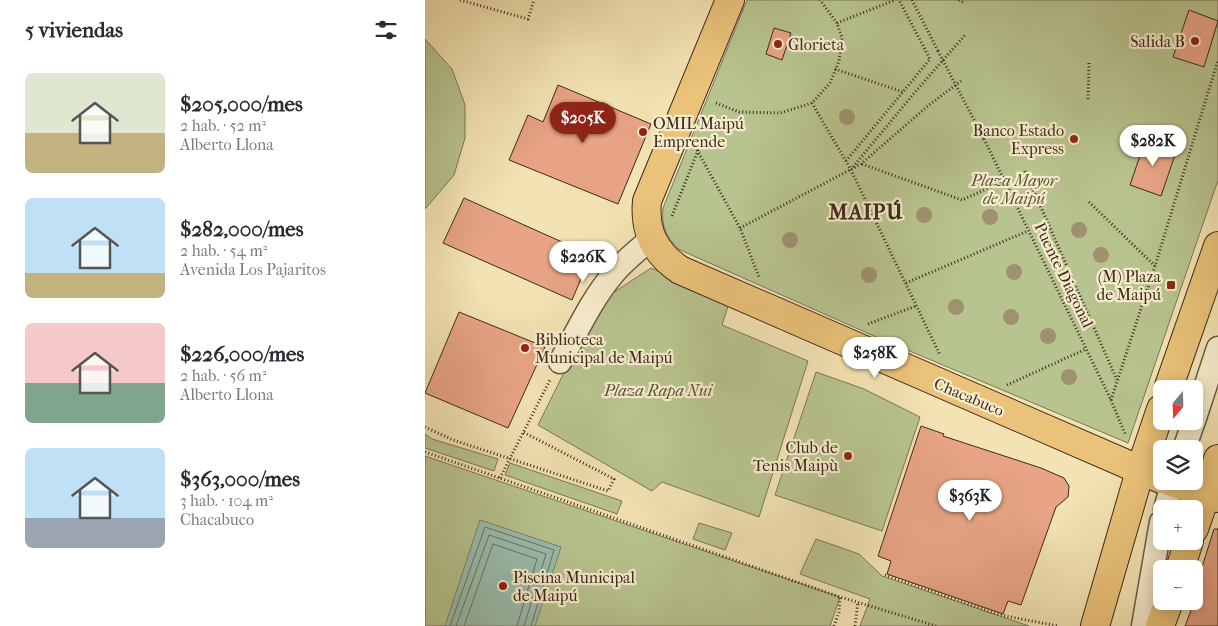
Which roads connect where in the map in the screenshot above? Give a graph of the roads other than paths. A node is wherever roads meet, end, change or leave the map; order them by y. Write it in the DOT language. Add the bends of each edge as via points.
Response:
graph roads {
  1 [pos="730,0"];
  2 [pos="651,239"];
  3 [pos="1218,246"];
  4 [pos="1218,348"];
  5 [pos="560,362"];
  6 [pos="1171,380"];
  7 [pos="1203,394"];
  8 [pos="1218,459"];
  9 [pos="1153,475"];
  10 [pos="1158,490"];
  11 [pos="1195,490"];
  12 [pos="1212,496"];
  13 [pos="1203,512"];
  14 [pos="1156,550"];
  15 [pos="1166,610"];
  16 [pos="1095,626"];
  17 [pos="1143,626"];
  18 [pos="1160,626"];
  1 -- 2 [label="main road" via="647,201"];
  2 -- 5 [label="street" via="606,282"];
  2 -- 9 [label="main road, Chacabuco" via="668,262 680,270"];
  3 -- 6 [label="main road"];
  4 -- 7 [label="street"];
  8 -- 12 [label="main road"];
  10 -- 16 [label="main road"];
  11 -- 12 [label="main road, Chacabuco"];
  12 -- 13 [label="main road"];
  14 -- 17 [label="street"];
  15 -- 18 [label="main road"];
}
